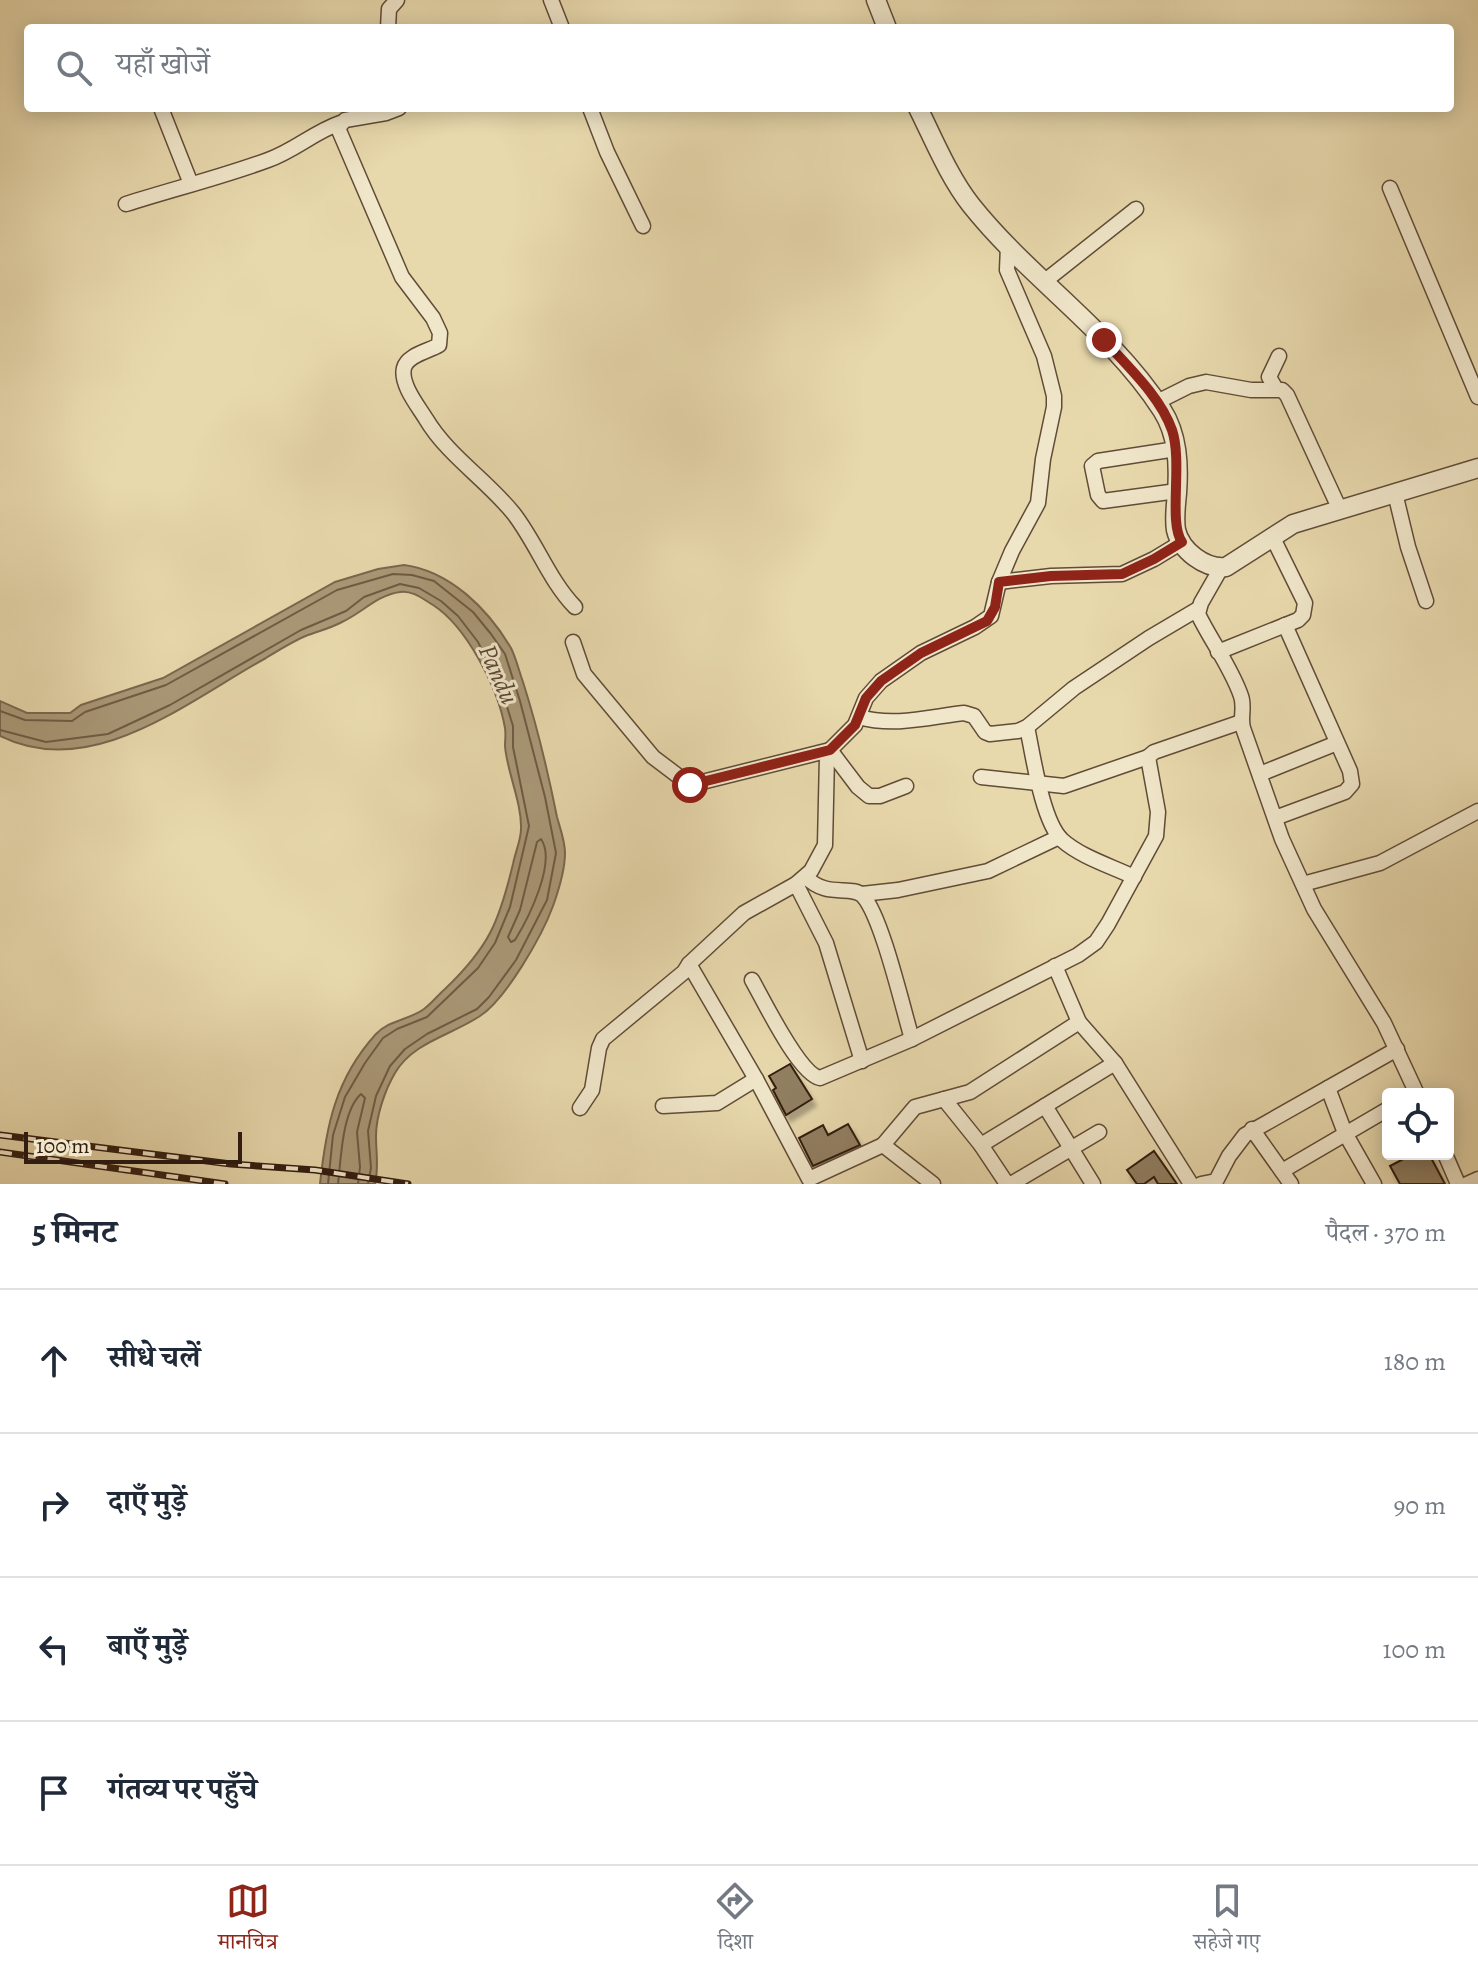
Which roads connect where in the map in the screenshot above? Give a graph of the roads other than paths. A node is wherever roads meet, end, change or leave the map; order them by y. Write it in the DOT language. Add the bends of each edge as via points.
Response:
graph roads {
  1 [pos="397,0"];
  2 [pos="551,0"];
  3 [pos="876,0"];
  4 [pos="388,24"];
  5 [pos="560,24"];
  6 [pos="885,24"];
  7 [pos="163,112"];
  8 [pos="389,112"];
  9 [pos="592,112"];
  10 [pos="920,112"];
  11 [pos="340,123"];
  12 [pos="191,184"];
  13 [pos="1390,188"];
  14 [pos="126,204"];
  15 [pos="1136,209"];
  16 [pos="643,226"];
  17 [pos="1008,246"];
  18 [pos="1045,281"];
  19 [pos="1279,356"];
  20 [pos="1276,389"];
  21 [pos="1478,397"];
  22 [pos="1157,402"];
  23 [pos="1176,449"];
  24 [pos="1478,468"];
  25 [pos="1177,491"];
  26 [pos="1395,493"];
  27 [pos="1340,510"];
  28 [pos="1272,536"];
  29 [pos="1182,542"];
  30 [pos="1221,568"];
  31 [pos="999,582"];
  32 [pos="1426,601"];
  33 [pos="575,607"];
  34 [pos="1198,609"];
  35 [pos="1285,625"];
  36 [pos="573,642"];
  37 [pos="1218,652"];
  38 [pos="859,717"];
  39 [pos="1241,722"];
  40 [pos="1027,727"];
  41 [pos="1337,743"];
  42 [pos="830,750"];
  43 [pos="1148,757"];
  44 [pos="1260,774"];
  45 [pos="981,777"];
  46 [pos="1039,784"];
  47 [pos="906,786"];
  48 [pos="1478,811"];
  49 [pos="1275,818"];
  50 [pos="1059,837"];
  51 [pos="1134,877"];
  52 [pos="801,880"];
  53 [pos="1303,884"];
  54 [pos="862,894"];
  55 [pos="689,964"];
  56 [pos="1055,966"];
  57 [pos="752,980"];
  58 [pos="1079,1022"];
  59 [pos="912,1039"];
  60 [pos="1397,1049"];
  61 [pos="862,1061"];
  62 [pos="1115,1063"];
  63 [pos="756,1079"];
  64 [pos="1328,1088"];
  65 [pos="1414,1088"];
  66 [pos="944,1099"];
  67 [pos="663,1106"];
  68 [pos="1045,1106"];
  69 [pos="580,1108"];
  70 [pos="1382,1112"];
  71 [pos="1252,1129"];
  72 [pos="1099,1132"];
  73 [pos="1345,1133"];
  74 [pos="883,1145"];
  75 [pos="981,1145"];
  76 [pos="1072,1148"];
  77 [pos="1448,1160"];
  78 [pos="1282,1171"];
  79 [pos="1478,1179"];
  80 [pos="1211,1183"];
  81 [pos="933,1184"];
  82 [pos="1009,1184"];
  83 [pos="1093,1184"];
  84 [pos="1191,1184"];
  85 [pos="1291,1184"];
  86 [pos="1374,1184"];
  87 [pos="1458,1184"];
  88 [pos="1467,1184"];
  1 -- 4 [label="street" via="389,9"];
  2 -- 5 [label="street"];
  3 -- 6 [label="street"];
  7 -- 12 [label="street"];
  8 -- 11 [label="street"];
  9 -- 16 [label="street"];
  10 -- 17 [label="street" via="968,201"];
  11 -- 12 [label="street" via="270,159"];
  11 -- 33 [label="street" via="338,131 402,277 440,333 439,345 406,364 410,393 432,430 515,516"];
  12 -- 14 [label="street"];
  13 -- 21 [label="street"];
  15 -- 18 [label="street"];
  17 -- 18 [label="street"];
  17 -- 31 [label="street" via="1007,270 1044,356 1054,407 1038,503"];
  18 -- 22 [label="street"];
  19 -- 20 [label="street" via="1269,377"];
  20 -- 22 [label="street" via="1206,382"];
  20 -- 27 [label="street" via="1287,395"];
  22 -- 23 [label="street"];
  23 -- 25 [label="street"];
  23 -- 25 [label="street" via="1092,466 1103,501"];
  24 -- 26 [label="street"];
  25 -- 29 [label="street" via="1176,530"];
  26 -- 27 [label="street"];
  26 -- 32 [label="street"];
  27 -- 28 [label="street"];
  28 -- 30 [label="street"];
  28 -- 35 [label="street" via="1306,609"];
  29 -- 30 [label="street" via="1199,560"];
  29 -- 31 [label="street" via="1122,574"];
  30 -- 34 [label="street"];
  31 -- 38 [label="street" via="987,621 889,675 866,698"];
  34 -- 37 [label="street"];
  34 -- 40 [label="street" via="1074,688"];
  35 -- 37 [label="street"];
  35 -- 41 [label="street"];
  36 -- 42 [label="street" via="584,674 653,757 690,785"];
  37 -- 39 [label="street" via="1243,700"];
  38 -- 40 [label="street" via="898,722 964,713 990,734"];
  38 -- 42 [label="street"];
  39 -- 43 [label="street"];
  39 -- 44 [label="street"];
  40 -- 46 [label="street"];
  41 -- 44 [label="street"];
  41 -- 49 [label="street" via="1352,779 1350,789"];
  42 -- 47 [label="street" via="869,796"];
  42 -- 52 [label="street" via="825,765 825,845"];
  43 -- 46 [label="street" via="1069,784"];
  43 -- 51 [label="street" via="1158,825"];
  44 -- 49 [label="street"];
  45 -- 46 [label="street"];
  46 -- 50 [label="street"];
  48 -- 53 [label="street" via="1380,863"];
  49 -- 53 [label="street"];
  50 -- 51 [label="street"];
  50 -- 54 [label="street" via="988,871"];
  51 -- 56 [label="street" via="1096,942"];
  52 -- 54 [label="street"];
  52 -- 55 [label="street" via="744,913"];
  52 -- 61 [label="street"];
  53 -- 60 [label="street"];
  54 -- 59 [label="street" via="879,930"];
  55 -- 63 [label="street"];
  55 -- 69 [label="street" via="603,1039 592,1090"];
  56 -- 58 [label="street"];
  56 -- 59 [label="street"];
  57 -- 61 [label="street" via="812,1076 820,1078"];
  58 -- 62 [label="street"];
  58 -- 66 [label="street" via="970,1092"];
  59 -- 61 [label="street"];
  60 -- 64 [label="street"];
  60 -- 65 [label="street"];
  62 -- 68 [label="street"];
  62 -- 84 [label="street"];
  63 -- 67 [label="street" via="717,1103"];
  63 -- 74 [label="street" via="809,1179"];
  64 -- 71 [label="street"];
  64 -- 73 [label="street"];
  66 -- 74 [label="street" via="915,1107"];
  66 -- 75 [label="street"];
  68 -- 75 [label="street"];
  68 -- 76 [label="street"];
  70 -- 73 [label="street"];
  71 -- 78 [label="street"];
  71 -- 80 [label="street"];
  72 -- 76 [label="street"];
  73 -- 78 [label="street"];
  73 -- 86 [label="street"];
  74 -- 81 [label="street"];
  75 -- 82 [label="street"];
  76 -- 82 [label="street"];
  76 -- 83 [label="street"];
  77 -- 87 [label="street"];
  78 -- 85 [label="street"];
  79 -- 88 [label="street"];
}
